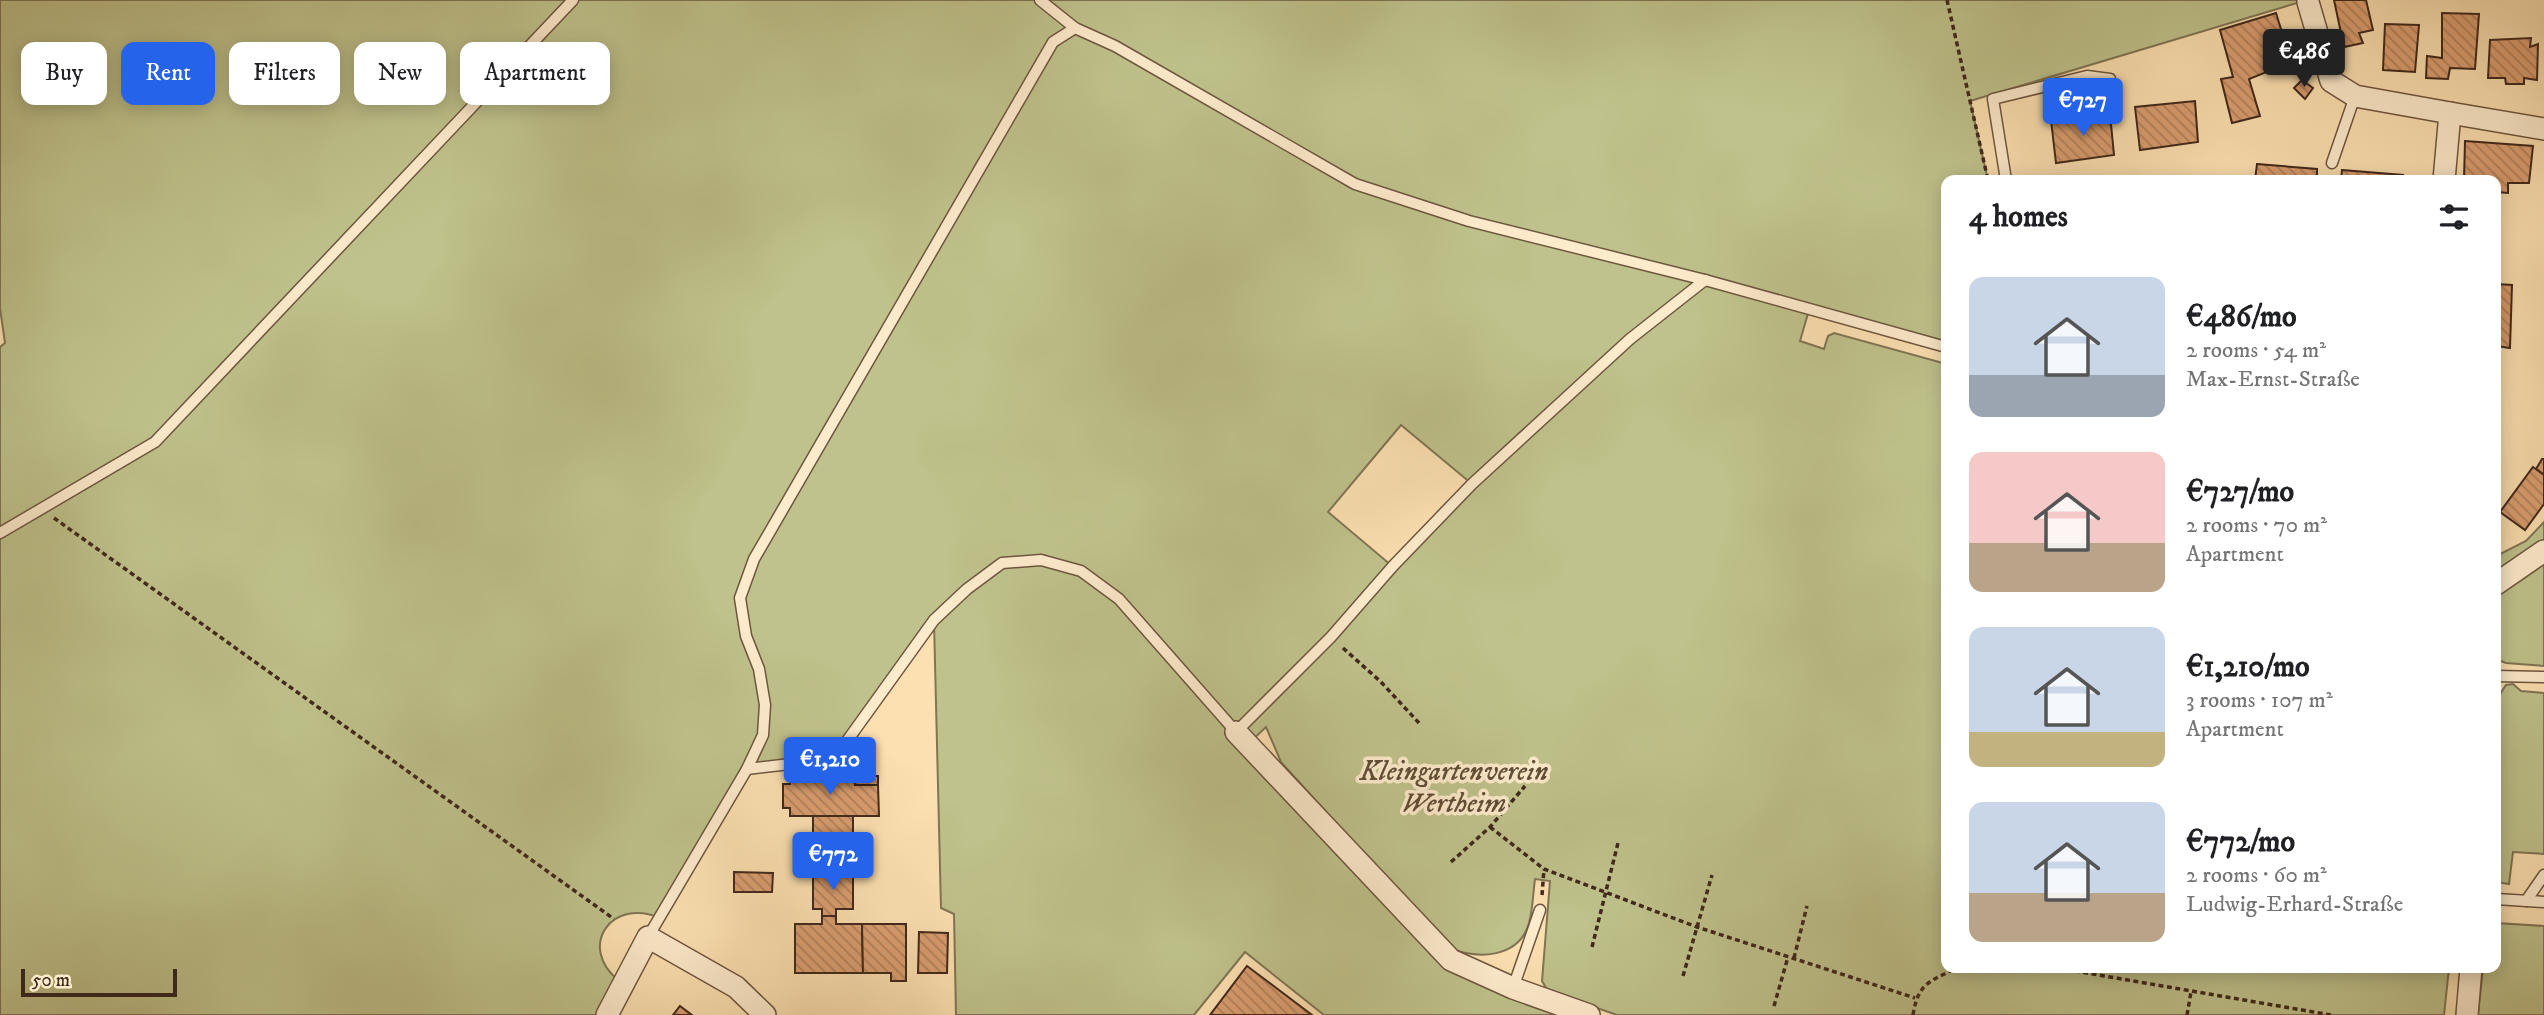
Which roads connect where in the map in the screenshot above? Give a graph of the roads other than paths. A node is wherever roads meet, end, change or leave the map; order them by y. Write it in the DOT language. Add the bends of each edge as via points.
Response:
graph roads {
  1 [pos="573,0"];
  2 [pos="1040,0"];
  3 [pos="2308,2"];
  4 [pos="1075,28"];
  5 [pos="2114,96"];
  6 [pos="2355,96"];
  7 [pos="2450,113"];
  8 [pos="2544,129"];
  9 [pos="2332,163"];
  10 [pos="2005,175"];
  11 [pos="2444,175"];
  12 [pos="1705,280"];
  13 [pos="1941,346"];
  14 [pos="0,533"];
  15 [pos="2544,551"];
  16 [pos="2501,581"];
  17 [pos="2501,676"];
  18 [pos="2544,677"];
  19 [pos="1236,732"];
  20 [pos="747,769"];
  21 [pos="2544,875"];
  22 [pos="2501,899"];
  23 [pos="2526,901"];
  24 [pos="2544,902"];
  25 [pos="1540,910"];
  26 [pos="648,937"];
  27 [pos="2471,973"];
  28 [pos="1513,988"];
  29 [pos="607,1015"];
  30 [pos="765,1015"];
  31 [pos="1589,1015"];
  32 [pos="2467,1015"];
  1 -- 14 [label="lane" via="155,442"];
  2 -- 4 [label="lane"];
  3 -- 6 [label="street" via="2331,81"];
  4 -- 12 [label="lane" via="1115,46 1355,184 1469,221"];
  4 -- 20 [label="lane" via="1053,42 754,559 740,598 765,705 763,735"];
  5 -- 10 [label="lane" via="2110,79 2087,76 1993,99"];
  6 -- 7 [label="street"];
  6 -- 9 [label="lane"];
  7 -- 8 [label="street"];
  7 -- 11 [label="street"];
  12 -- 13 [label="lane"];
  12 -- 19 [label="lane" via="1630,339 1472,484"];
  15 -- 16 [label="street"];
  17 -- 18 [label="lane"];
  19 -- 20 [label="lane" via="1119,598 1081,570 1041,560 1002,563 934,620 834,759"];
  19 -- 28 [label="street" via="1451,960"];
  20 -- 26 [label="lane"];
  21 -- 23 [label="lane"];
  22 -- 23 [label="lane"];
  23 -- 24 [label="lane"];
  25 -- 28 [label="lane"];
  26 -- 29 [label="street"];
  26 -- 30 [label="street" via="736,987"];
  27 -- 32 [label="street"];
  28 -- 31 [label="street"];
}
